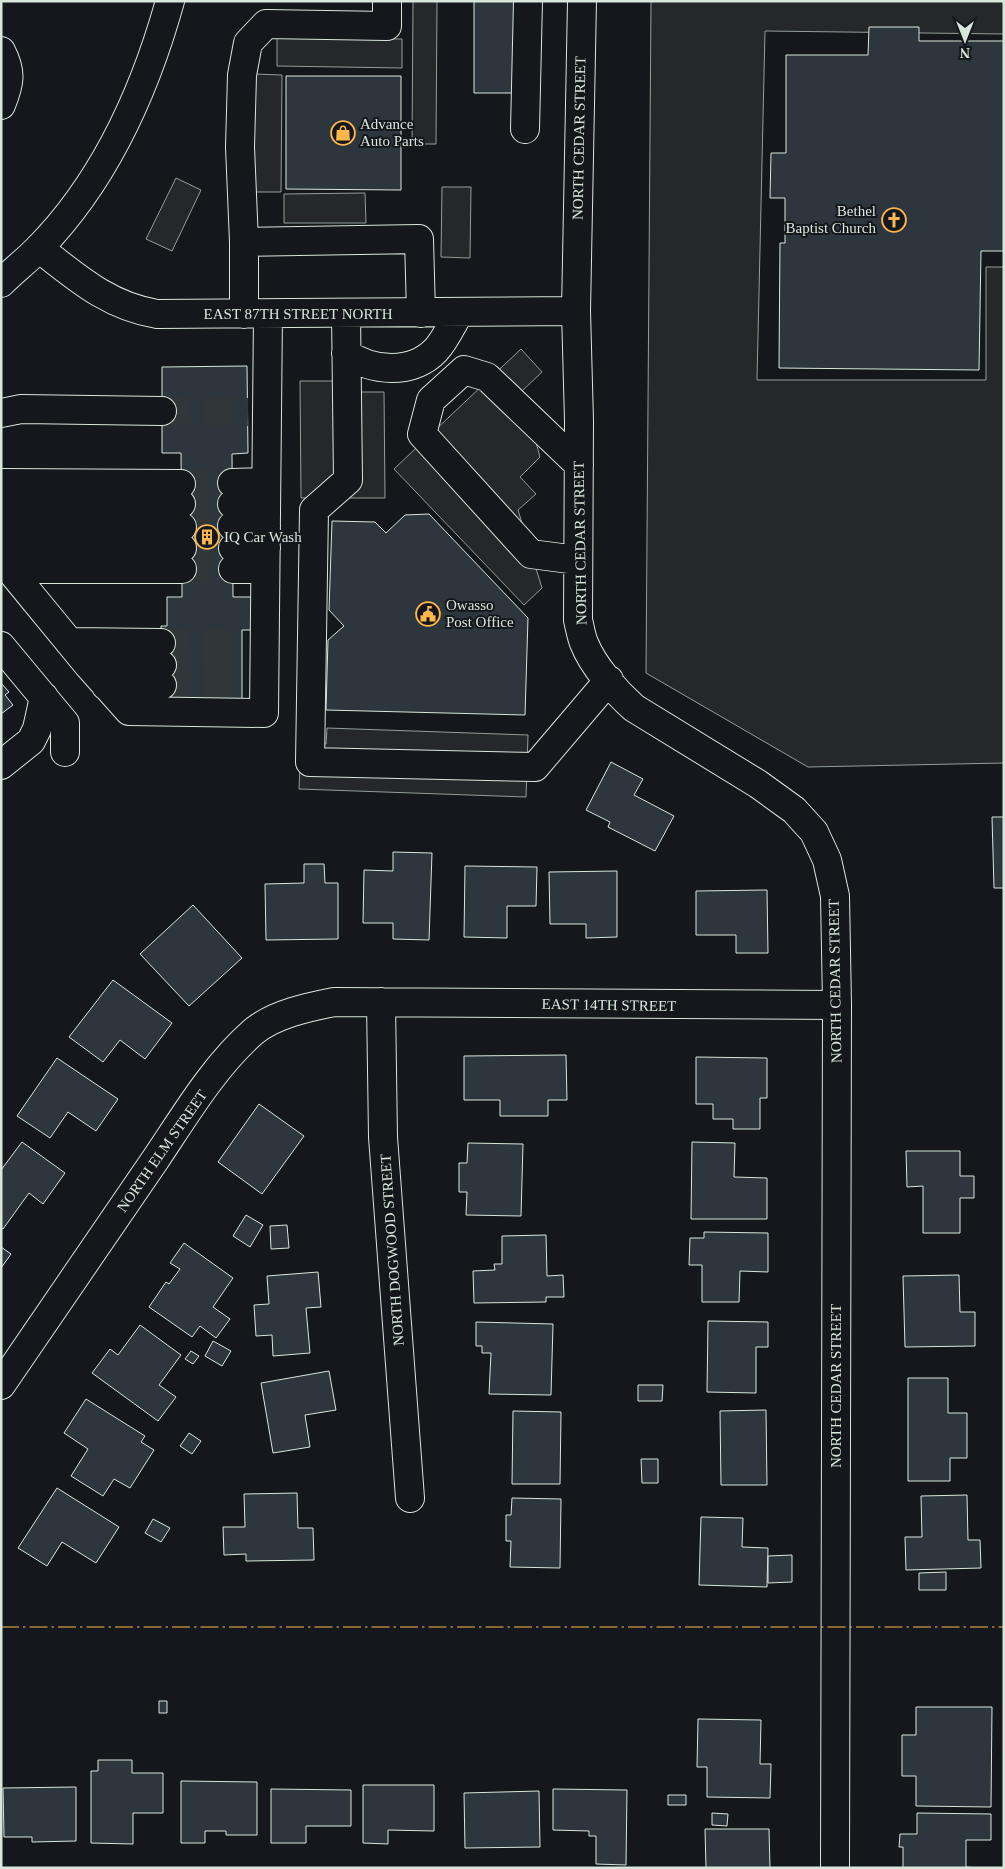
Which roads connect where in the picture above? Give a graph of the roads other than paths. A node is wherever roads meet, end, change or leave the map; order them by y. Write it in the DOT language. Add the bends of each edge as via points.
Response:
graph roads {
  1 [pos="170,1"];
  2 [pos="387,1"];
  3 [pos="528,1"];
  4 [pos="582,1"];
  5 [pos="1,51"];
  6 [pos="1,104"];
  7 [pos="525,129"];
  8 [pos="244,242"];
  9 [pos="39,248"];
  10 [pos="1,283"];
  11 [pos="576,311"];
  12 [pos="346,313"];
  13 [pos="421,313"];
  14 [pos="459,313"];
  15 [pos="256,314"];
  16 [pos="346,353"];
  17 [pos="162,411"];
  18 [pos="1,413"];
  19 [pos="578,465"];
  20 [pos="1,483"];
  21 [pos="1,505"];
  22 [pos="1,527"];
  23 [pos="182,536"];
  24 [pos="232,536"];
  25 [pos="266,536"];
  26 [pos="577,560"];
  27 [pos="9,566"];
  28 [pos="70,642"];
  29 [pos="1,646"];
  30 [pos="98,676"];
  31 [pos="608,680"];
  32 [pos="44,697"];
  33 [pos="65,752"];
  34 [pos="1,765"];
  35 [pos="381,1002"];
  36 [pos="837,1005"];
  37 [pos="1,1385"];
  38 [pos="410,1498"];
  39 [pos="835,1868"];
  1 -- 9 [label="street" via="145,76 108,156 73,208"];
  2 -- 8 [label="street" via="387,26 266,24 248,43 242,74 240,147"];
  3 -- 7 [label="street"];
  4 -- 11 [label="street, NORTH CEDAR STREET"];
  5 -- 6 [label="street" via="10,76"];
  8 -- 13 [label="street" via="419,239"];
  8 -- 15 [label="street"];
  9 -- 10 [label="street"];
  9 -- 15 [label="street, EAST 87TH STREET NORTH" via="91,288 122,306 156,314"];
  11 -- 14 [label="street, EAST 87TH STREET NORTH"];
  11 -- 19 [label="street, NORTH CEDAR STREET"];
  12 -- 13 [label="street, EAST 87TH STREET NORTH"];
  12 -- 15 [label="street, EAST 87TH STREET NORTH"];
  12 -- 16 [label="street"];
  13 -- 14 [label="street, EAST 87TH STREET NORTH"];
  14 -- 16 [label="street" via="438,348 417,364 402,368 369,366"];
  15 -- 25 [label="street" via="257,412"];
  16 -- 31 [label="street" via="348,480 314,510 310,762 535,767"];
  17 -- 18 [label="street" via="21,409"];
  19 -- 26 [label="street, NORTH CEDAR STREET"];
  19 -- 26 [label="street" via="487,377 464,370 431,400 422,434 531,554"];
  20 -- 23 [label="street"];
  21 -- 23 [label="street"];
  22 -- 23 [label="street"];
  23 -- 27 [label="street"];
  24 -- 25 [label="street"];
  24 -- 25 [label="street"];
  24 -- 25 [label="street"];
  25 -- 30 [label="street" via="253,664 264,713 129,711"];
  26 -- 31 [label="street, NORTH CEDAR STREET" via="578,620 584,643"];
  27 -- 28 [label="street"];
  28 -- 30 [label="street"];
  28 -- 30 [label="street" via="162,665"];
  29 -- 32 [label="street"];
  31 -- 36 [label="street, NORTH CEDAR STREET" via="634,708 758,784 794,810 814,832 827,860 835,896"];
  32 -- 33 [label="street" via="65,723"];
  32 -- 34 [label="street" via="31,741"];
  35 -- 36 [label="street, EAST 14TH STREET"];
  35 -- 37 [label="street, NORTH ELM STREET" via="334,1002 281,1016 255,1030 229,1056"];
  35 -- 38 [label="street, NORTH DOGWOOD STREET" via="383,1138"];
  36 -- 39 [label="street, NORTH CEDAR STREET"];
}
